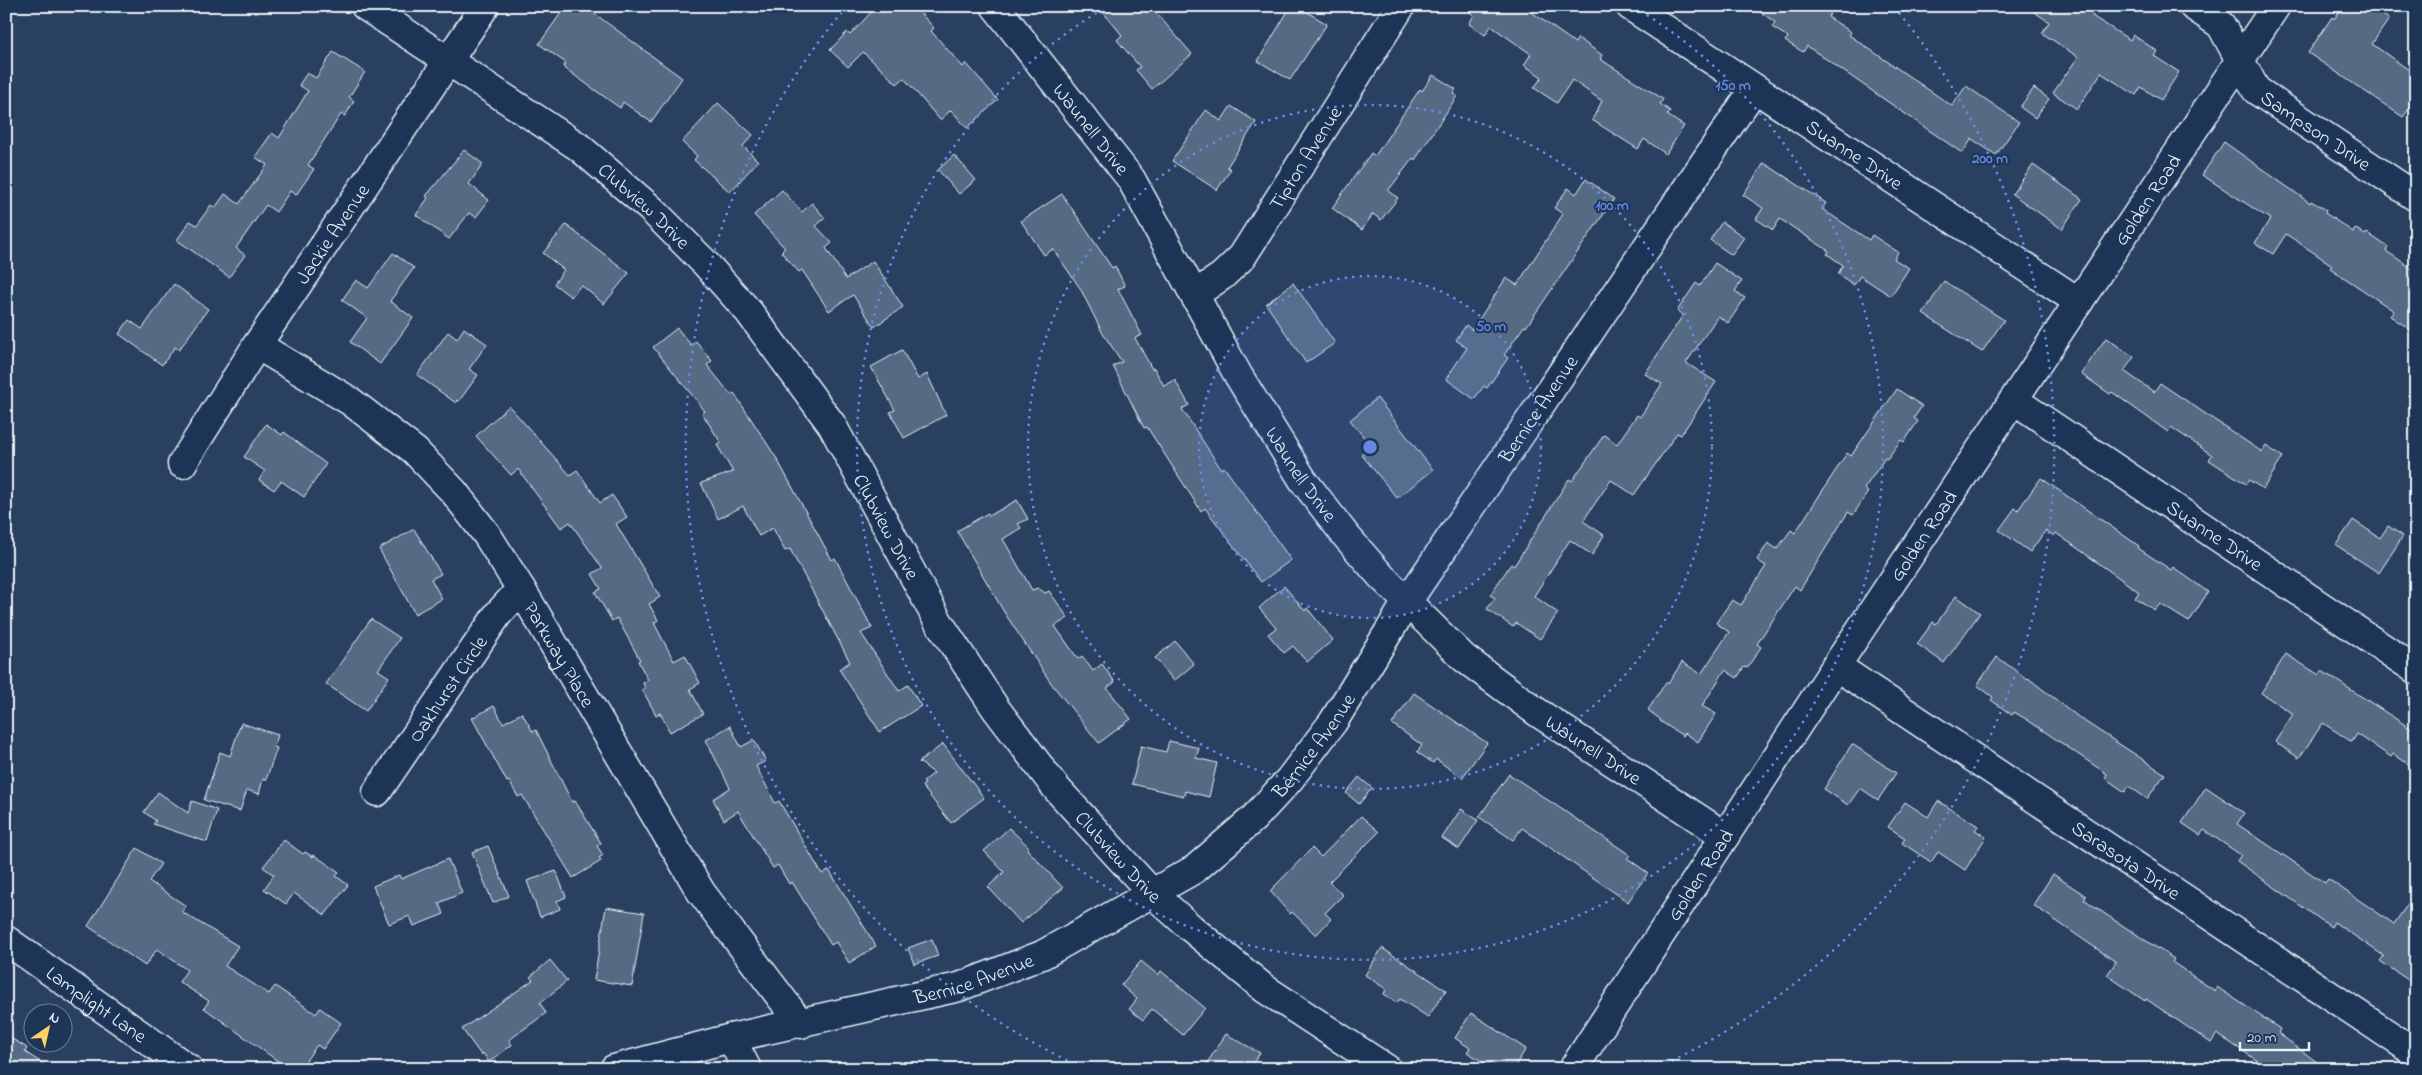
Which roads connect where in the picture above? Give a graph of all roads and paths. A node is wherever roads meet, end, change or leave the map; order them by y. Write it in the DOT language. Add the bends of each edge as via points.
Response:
graph roads {
  1 [pos="365,6"];
  2 [pos="485,6"];
  3 [pos="995,6"];
  4 [pos="1401,6"];
  5 [pos="1630,6"];
  6 [pos="2193,6"];
  7 [pos="2276,6"];
  8 [pos="2240,60"];
  9 [pos="446,61"];
  10 [pos="1754,88"];
  11 [pos="2416,197"];
  12 [pos="1194,295"];
  13 [pos="2079,302"];
  14 [pos="257,345"];
  15 [pos="2014,400"];
  16 [pos="182,464"];
  17 [pos="521,589"];
  18 [pos="1407,602"];
  19 [pos="1836,666"];
  20 [pos="2416,670"];
  21 [pos="376,792"];
  22 [pos="1725,836"];
  23 [pos="1152,893"];
  24 [pos="6,940"];
  25 [pos="801,1024"];
  26 [pos="731,1038"];
  27 [pos="2416,1053"];
  28 [pos="189,1069"];
  29 [pos="614,1069"];
  30 [pos="747,1069"];
  31 [pos="1387,1069"];
  32 [pos="1573,1069"];
  1 -- 9 [label="street, Clubview Drive"];
  2 -- 9 [label="street, Jackie Avenue"];
  3 -- 12 [label="street, Waunell Drive" via="1131,179"];
  4 -- 12 [label="street, Tipton Avenue" via="1242,257"];
  5 -- 10 [label="street, Suanne Drive"];
  6 -- 8 [label="street, Sampson Drive" via="2221,25"];
  7 -- 8 [label="street, Golden Road"];
  8 -- 11 [label="street, Sampson Drive" via="2256,90"];
  8 -- 13 [label="street, Golden Road"];
  9 -- 14 [label="street, Jackie Avenue"];
  9 -- 23 [label="street, Clubview Drive" via="579,147 651,209 749,312 832,425 938,621 996,709 1056,788"];
  10 -- 13 [label="street, Suanne Drive"];
  10 -- 18 [label="street, Bernice Avenue"];
  12 -- 18 [label="street, Waunell Drive" via="1238,375 1303,480 1346,536"];
  13 -- 15 [label="street, Golden Road"];
  14 -- 16 [label="street, Jackie Avenue"];
  14 -- 17 [label="street, Parkway Place" via="350,401 415,451 454,492 488,535"];
  15 -- 19 [label="street, Golden Road"];
  15 -- 20 [label="street, Suanne Drive"];
  17 -- 21 [label="street, Oakhurst Circle" via="498,614"];
  17 -- 25 [label="street, Parkway Place" via="701,892"];
  18 -- 22 [label="street, Waunell Drive" via="1464,658 1536,712"];
  18 -- 23 [label="street, Bernice Avenue" via="1333,722 1289,780 1254,818 1195,869"];
  19 -- 22 [label="street, Golden Road"];
  19 -- 27 [label="street, Sarasota Drive"];
  22 -- 32 [label="street, Golden Road"];
  23 -- 25 [label="street, Bernice Avenue" via="1042,954 960,988"];
  23 -- 31 [label="street, Clubview Drive" via="1265,989"];
  24 -- 28 [label="street, Lamplight Lane"];
  25 -- 26 [label="street, Bernice Avenue"];
  26 -- 29 [label="street, Bernice Avenue"];
  26 -- 30 [label="street"];
}
